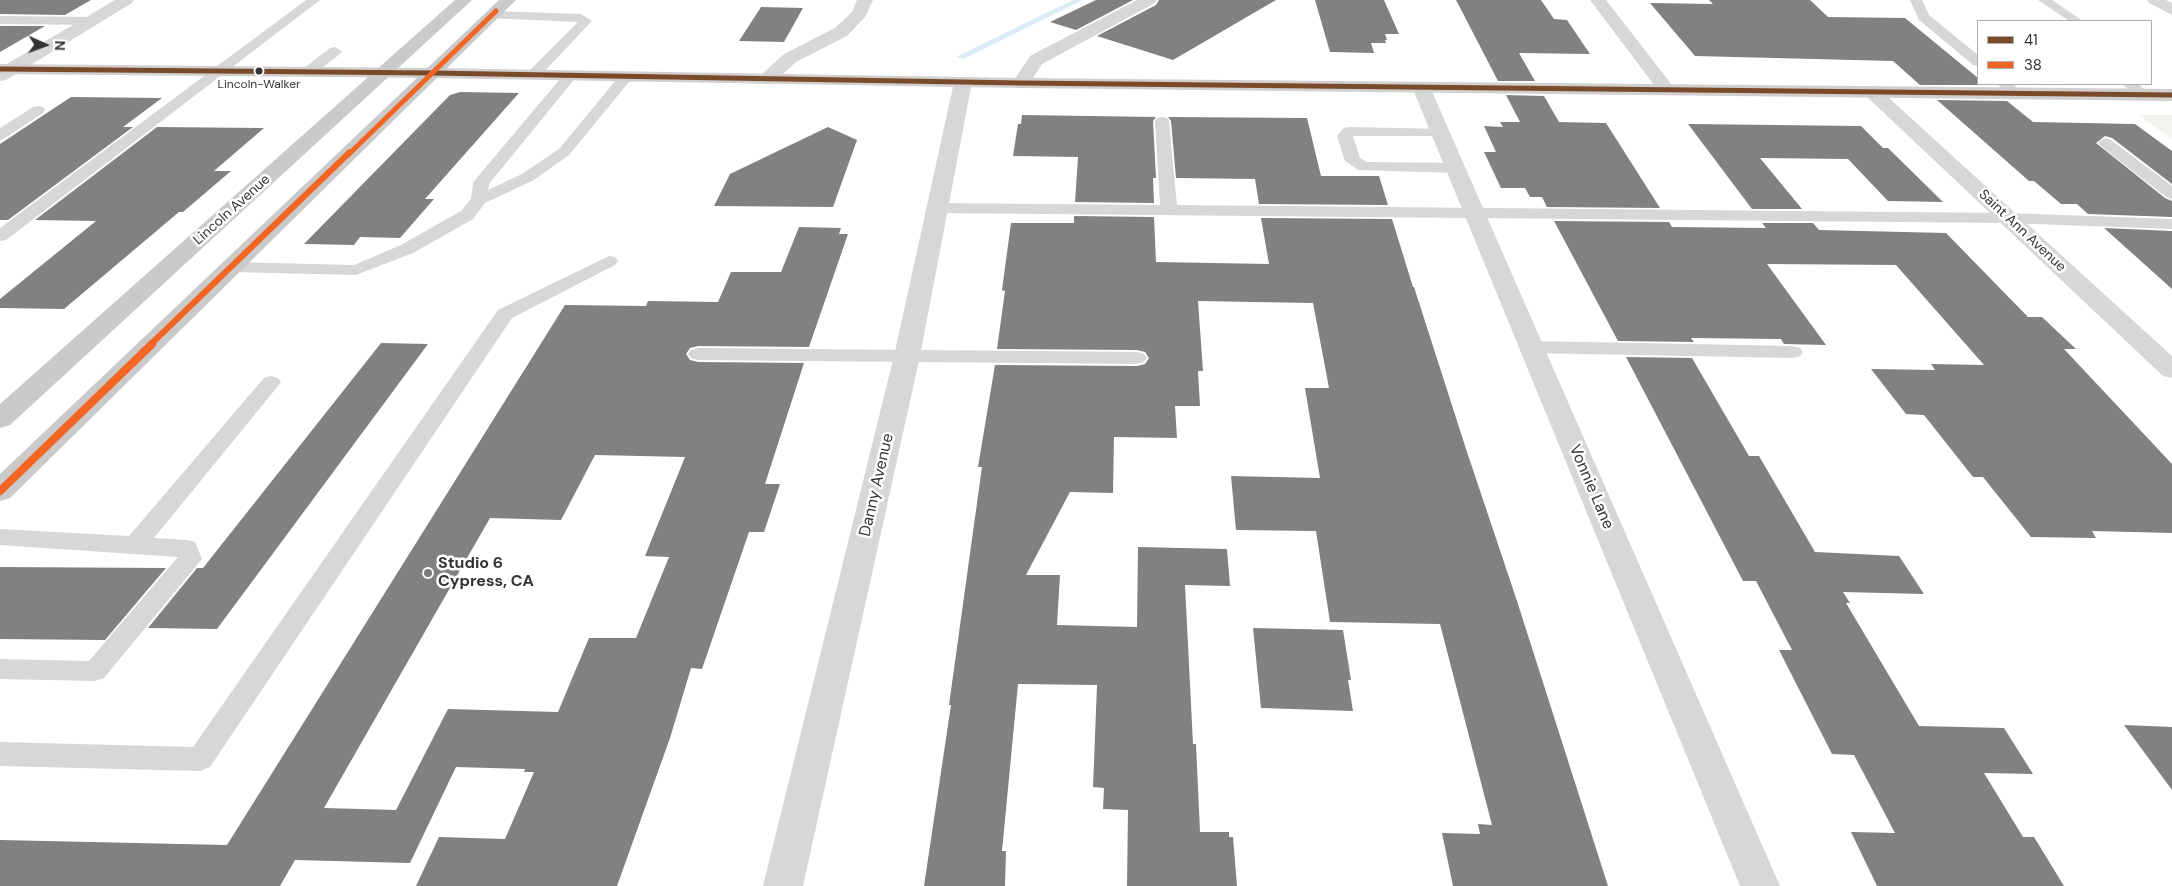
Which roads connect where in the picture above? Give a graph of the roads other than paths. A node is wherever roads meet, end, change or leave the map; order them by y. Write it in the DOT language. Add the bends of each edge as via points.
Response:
graph roads {
  1 [pos="126,0"];
  2 [pos="314,0"];
  3 [pos="464,0"];
  4 [pos="508,0"];
  5 [pos="865,0"];
  6 [pos="1149,0"];
  7 [pos="1598,0"];
  8 [pos="1916,0"];
  9 [pos="2044,0"];
  10 [pos="2155,0"];
  11 [pos="2172,10"];
  12 [pos="492,15"];
  13 [pos="0,20"];
  14 [pos="2075,20"];
  15 [pos="91,22"];
  16 [pos="335,51"];
  17 [pos="1977,61"];
  18 [pos="221,71"];
  19 [pos="4,72"];
  20 [pos="308,72"];
  21 [pos="384,73"];
  22 [pos="432,73"];
  23 [pos="532,75"];
  24 [pos="570,76"];
  25 [pos="626,77"];
  26 [pos="767,79"];
  27 [pos="963,82"];
  28 [pos="1021,84"];
  29 [pos="2130,85"];
  30 [pos="1421,87"];
  31 [pos="1666,89"];
  32 [pos="2011,89"];
  33 [pos="1872,92"];
  34 [pos="2144,95"];
  35 [pos="2172,95"];
  36 [pos="38,110"];
  37 [pos="1162,121"];
  38 [pos="1440,132"];
  39 [pos="0,135"];
  40 [pos="2106,143"];
  41 [pos="1456,168"];
  42 [pos="2172,194"];
  43 [pos="479,200"];
  44 [pos="937,208"];
  45 [pos="1169,211"];
  46 [pos="1475,214"];
  47 [pos="2007,218"];
  48 [pos="2172,224"];
  49 [pos="0,236"];
  50 [pos="608,261"];
  51 [pos="232,267"];
  52 [pos="1531,347"];
  53 [pos="1793,352"];
  54 [pos="698,354"];
  55 [pos="908,356"];
  56 [pos="1137,358"];
  57 [pos="2172,370"];
  58 [pos="271,382"];
  59 [pos="0,419"];
  60 [pos="0,492"];
  61 [pos="0,538"];
  62 [pos="136,546"];
  63 [pos="0,669"];
  64 [pos="0,754"];
  65 [pos="783,886"];
  66 [pos="1760,886"];
  1 -- 15 [label="street"];
  2 -- 18 [label="lane"];
  3 -- 21 [label="main road, Lincoln Avenue"];
  4 -- 12 [label="main road"];
  5 -- 26 [label="street" via="859,14 841,32 790,58"];
  6 -- 28 [label="street" via="1036,60"];
  7 -- 31 [label="street"];
  8 -- 17 [label="lane" via="1923,17"];
  9 -- 14 [label="lane"];
  10 -- 11 [label="street"];
  12 -- 22 [label="main road"];
  12 -- 23 [label="lane" via="586,20"];
  13 -- 15 [label="lane"];
  15 -- 19 [label="street"];
  16 -- 20 [label="lane"];
  18 -- 19 [label="main road"];
  18 -- 20 [label="main road"];
  18 -- 49 [label="lane"];
  20 -- 21 [label="main road"];
  21 -- 22 [label="main road"];
  21 -- 59 [label="main road, Lincoln Avenue"];
  22 -- 23 [label="main road"];
  22 -- 51 [label="main road"];
  23 -- 24 [label="main road"];
  24 -- 25 [label="main road"];
  24 -- 43 [label="lane" via="481,183"];
  25 -- 26 [label="main road"];
  25 -- 43 [label="lane" via="564,152 528,177"];
  26 -- 27 [label="main road"];
  27 -- 28 [label="main road"];
  27 -- 44 [label="street, Danny Avenue"];
  28 -- 30 [label="main road"];
  29 -- 34 [label="lane"];
  30 -- 31 [label="main road"];
  30 -- 38 [label="street, Vonnie Lane"];
  31 -- 33 [label="main road"];
  32 -- 33 [label="main road"];
  32 -- 34 [label="main road"];
  33 -- 47 [label="street, Saint Ann Avenue"];
  34 -- 35 [label="main road"];
  36 -- 39 [label="lane"];
  37 -- 45 [label="lane"];
  38 -- 41 [label="street, Vonnie Lane"];
  38 -- 41 [label="lane" via="1349,132 1345,136 1353,161 1364,167"];
  40 -- 42 [label="lane"];
  41 -- 46 [label="street, Vonnie Lane"];
  43 -- 51 [label="lane" via="467,215 407,249 356,270"];
  44 -- 45 [label="lane"];
  44 -- 55 [label="street, Danny Avenue"];
  45 -- 46 [label="lane"];
  46 -- 47 [label="lane"];
  46 -- 52 [label="street, Vonnie Lane"];
  47 -- 48 [label="lane"];
  47 -- 57 [label="street, Saint Ann Avenue"];
  50 -- 64 [label="lane" via="505,314 200,760"];
  51 -- 60 [label="main road"];
  52 -- 53 [label="lane"];
  52 -- 66 [label="street, Vonnie Lane"];
  54 -- 55 [label="lane"];
  55 -- 56 [label="lane"];
  55 -- 65 [label="street, Danny Avenue"];
  58 -- 62 [label="lane"];
  61 -- 62 [label="lane"];
  62 -- 63 [label="lane" via="187,548 190,559 95,671"];
}
